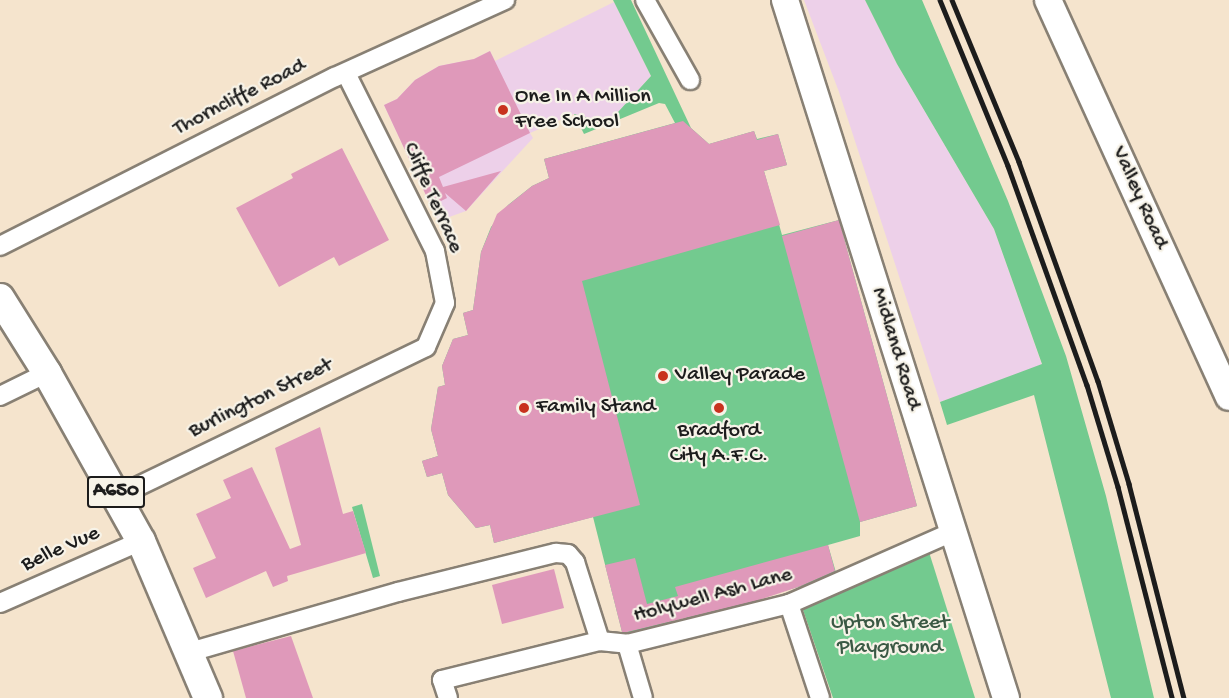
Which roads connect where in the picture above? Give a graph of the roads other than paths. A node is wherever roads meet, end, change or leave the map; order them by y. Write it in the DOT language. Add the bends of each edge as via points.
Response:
graph roads {
  1 [pos="505,0"];
  2 [pos="645,0"];
  3 [pos="785,0"];
  4 [pos="1048,0"];
  5 [pos="346,72"];
  6 [pos="690,80"];
  7 [pos="0,246"];
  8 [pos="0,298"];
  9 [pos="426,347"];
  10 [pos="47,374"];
  11 [pos="0,396"];
  12 [pos="1229,397"];
  13 [pos="118,496"];
  14 [pos="952,532"];
  15 [pos="141,541"];
  16 [pos="0,603"];
  17 [pos="789,604"];
  18 [pos="600,641"];
  19 [pos="627,644"];
  20 [pos="190,652"];
  21 [pos="445,689"];
  22 [pos="208,698"];
  23 [pos="643,698"];
  24 [pos="820,698"];
  25 [pos="1006,698"];
  1 -- 5 [label="street, Thorncliffe Road"];
  2 -- 6 [label="street"];
  3 -- 14 [label="street, Midland Road"];
  4 -- 12 [label="street, Valley Road"];
  5 -- 7 [label="street, Thorncliffe Road"];
  5 -- 9 [label="street, Cliffe Terrace" via="435,251 445,303"];
  8 -- 10 [label="main road, A650"];
  9 -- 13 [label="street, Burlington Street"];
  10 -- 11 [label="street"];
  10 -- 13 [label="main road, A650"];
  13 -- 15 [label="main road, A650"];
  14 -- 17 [label="street, Holywell Ash Lane"];
  14 -- 25 [label="street, Midland Road"];
  15 -- 16 [label="street, Belle Vue"];
  15 -- 20 [label="main road, A650"];
  17 -- 19 [label="street, Holywell Ash Lane"];
  17 -- 24 [label="street"];
  18 -- 19 [label="street, Holywell Ash Lane"];
  18 -- 20 [label="street" via="575,562 567,554 556,553 398,592"];
  18 -- 21 [label="street, Holywell Ash Lane"];
  19 -- 23 [label="street"];
  20 -- 22 [label="main road, A650"];
}
